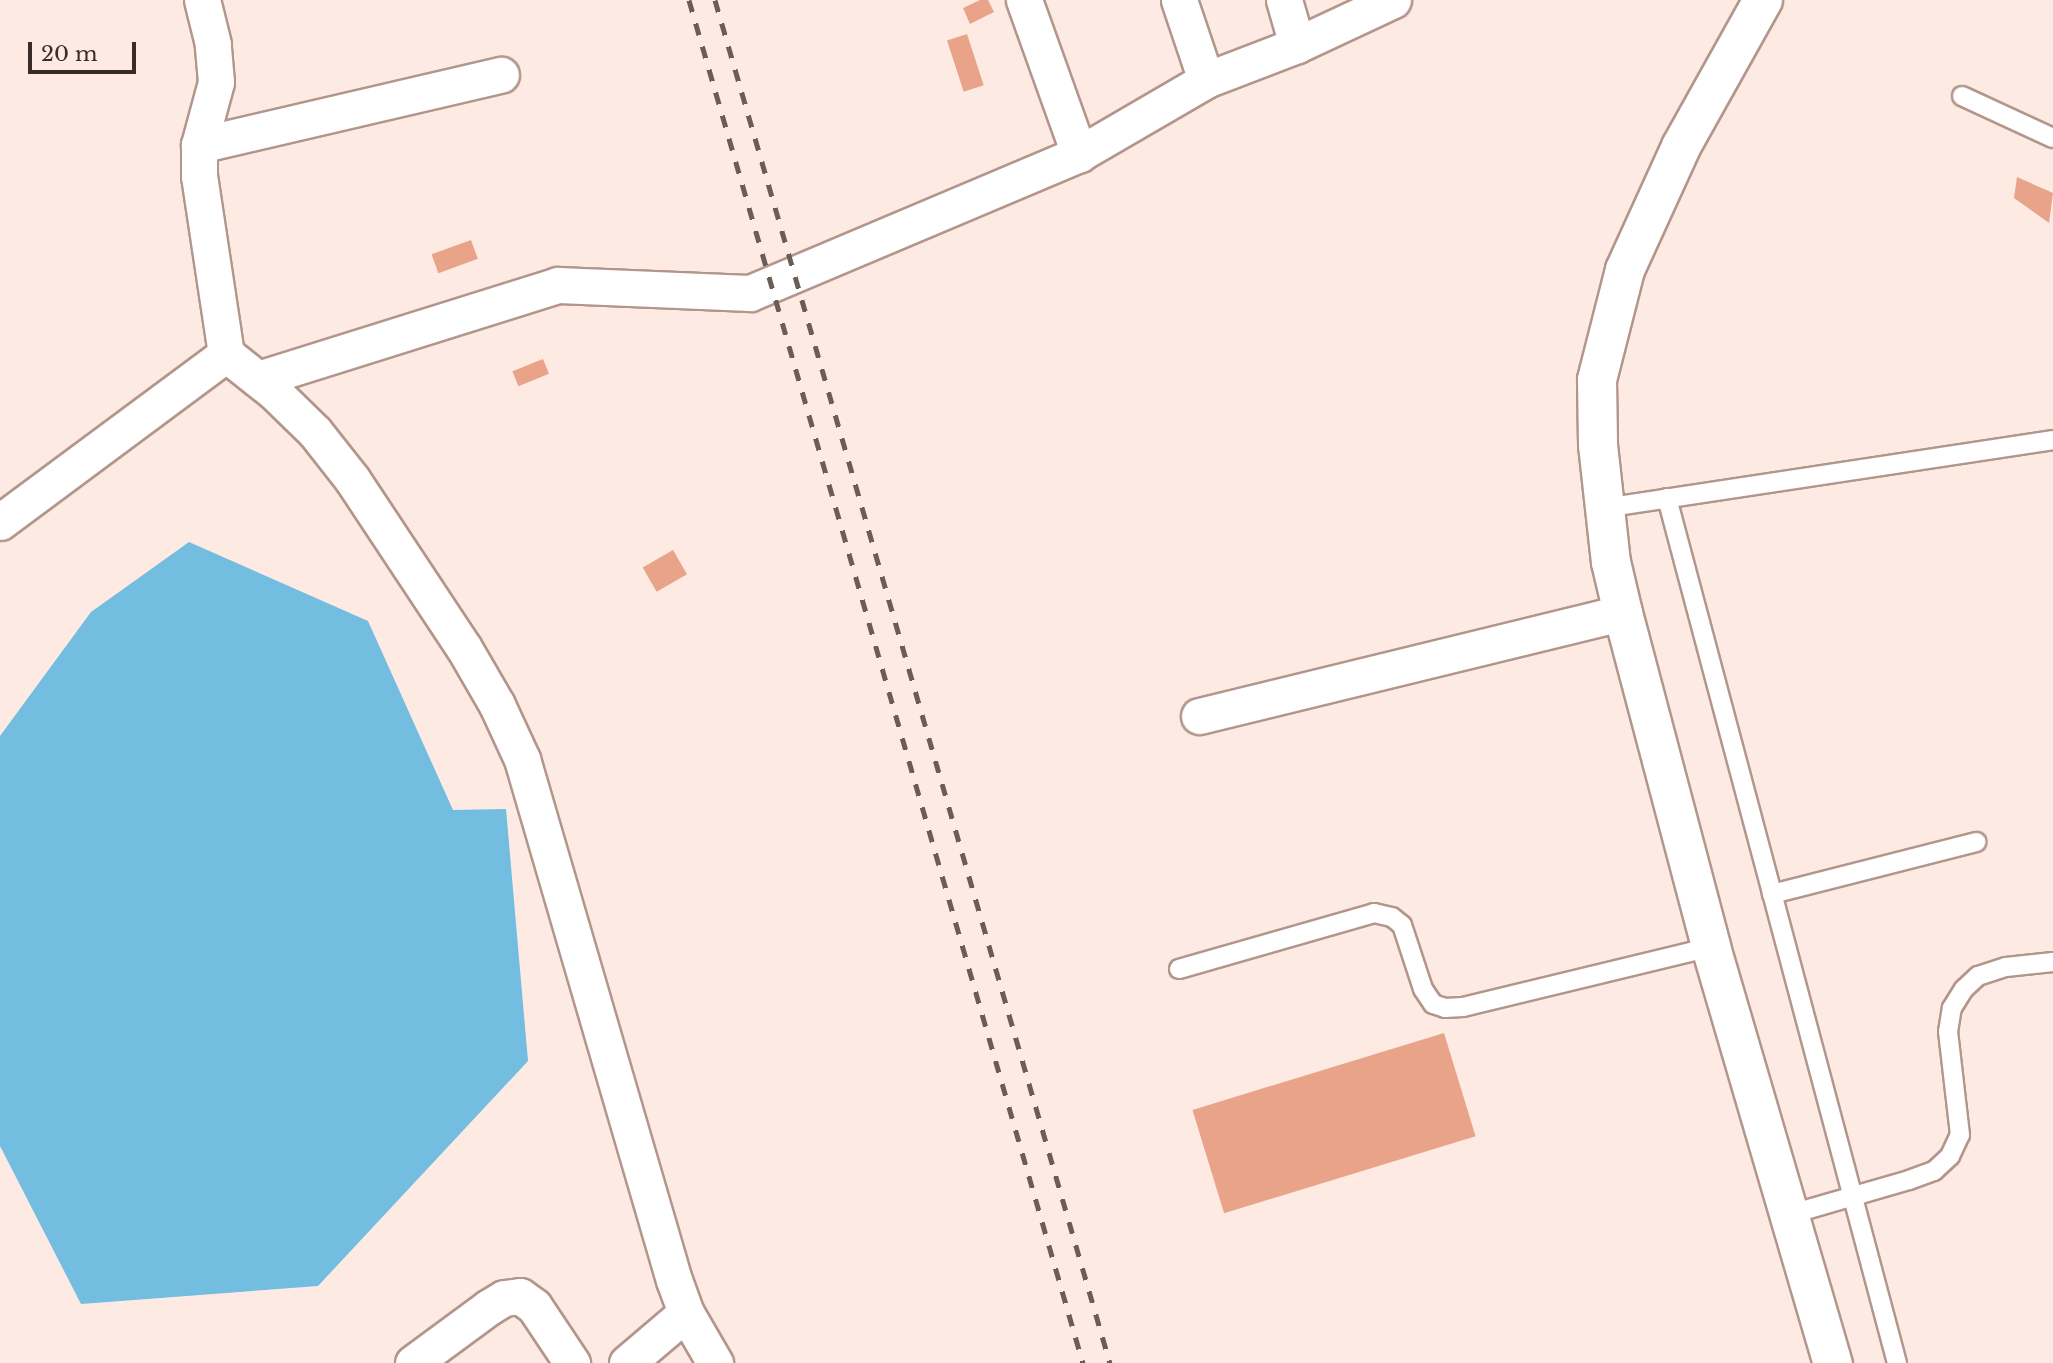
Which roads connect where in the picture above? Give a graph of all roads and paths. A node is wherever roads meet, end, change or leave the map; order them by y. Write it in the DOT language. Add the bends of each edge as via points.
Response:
graph roads {
  1 [pos="202,0"];
  2 [pos="1024,0"];
  3 [pos="1179,0"];
  4 [pos="1284,0"];
  5 [pos="1393,0"];
  6 [pos="1763,0"];
  7 [pos="1297,45"];
  8 [pos="501,75"];
  9 [pos="1206,80"];
  10 [pos="1962,96"];
  11 [pos="2053,138"];
  12 [pos="199,145"];
  13 [pos="1079,154"];
  14 [pos="226,354"];
  15 [pos="258,379"];
  16 [pos="2053,440"];
  17 [pos="1667,498"];
  18 [pos="1604,509"];
  19 [pos="0,522"];
  20 [pos="1623,613"];
  21 [pos="1199,716"];
  22 [pos="1976,842"];
  23 [pos="1772,894"];
  24 [pos="1711,947"];
  25 [pos="2053,962"];
  26 [pos="1179,969"];
  27 [pos="1852,1196"];
  28 [pos="1788,1215"];
  29 [pos="686,1313"];
  30 [pos="413,1363"];
  31 [pos="572,1363"];
  32 [pos="627,1363"];
  33 [pos="715,1363"];
  34 [pos="1833,1363"];
  35 [pos="1897,1363"];
  1 -- 12 [label="street" via="216,82"];
  2 -- 13 [label="street"];
  3 -- 9 [label="street"];
  4 -- 7 [label="street"];
  5 -- 7 [label="street"];
  6 -- 18 [label="highway" via="1682,147 1625,270 1597,380"];
  7 -- 9 [label="street"];
  8 -- 12 [label="street"];
  9 -- 13 [label="street"];
  10 -- 11 [label="lane"];
  12 -- 14 [label="street" via="198,176"];
  13 -- 15 [label="street" via="750,293 558,285"];
  14 -- 15 [label="street"];
  14 -- 19 [label="street"];
  15 -- 29 [label="street" via="314,432 352,479 464,648 522,759"];
  16 -- 17 [label="lane"];
  17 -- 18 [label="lane"];
  17 -- 23 [label="lane"];
  18 -- 20 [label="highway"];
  20 -- 21 [label="street"];
  20 -- 24 [label="highway"];
  22 -- 23 [label="lane"];
  23 -- 27 [label="lane"];
  24 -- 26 [label="lane" via="1445,1008 1433,1004 1423,989 1402,925 1392,916 1374,913"];
  24 -- 28 [label="highway"];
  25 -- 27 [label="lane" via="2006,967 1978,976 1964,989 1952,1008 1948,1032 1960,1135 1950,1156 1934,1171"];
  27 -- 28 [label="lane"];
  27 -- 35 [label="lane"];
  28 -- 34 [label="highway"];
  29 -- 32 [label="street"];
  29 -- 33 [label="street"];
  30 -- 31 [label="street" via="489,1307 520,1296 534,1306"];
}
